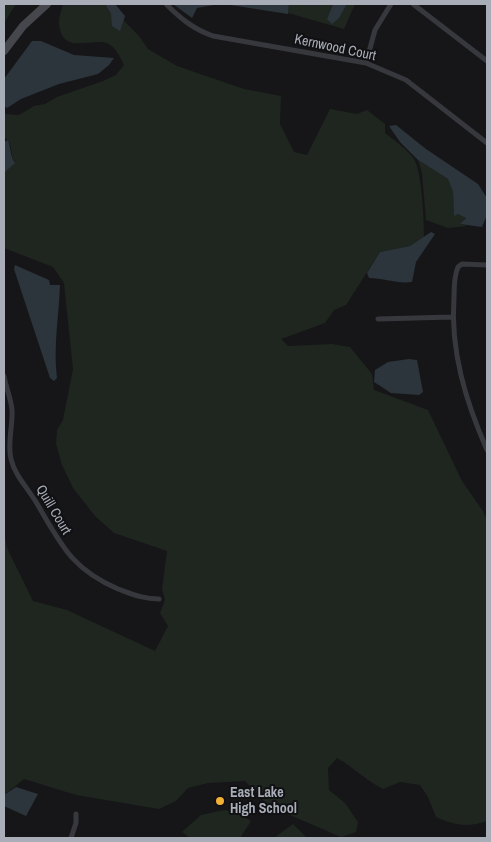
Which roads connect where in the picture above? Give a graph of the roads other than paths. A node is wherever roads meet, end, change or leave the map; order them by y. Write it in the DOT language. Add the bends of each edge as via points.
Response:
graph roads {
  1 [pos="47,4"];
  2 [pos="166,4"];
  3 [pos="391,4"];
  4 [pos="413,4"];
  5 [pos="4,51"];
  6 [pos="487,61"];
  7 [pos="366,63"];
  8 [pos="487,143"];
  9 [pos="487,265"];
  10 [pos="452,317"];
  11 [pos="378,319"];
  12 [pos="4,376"];
  13 [pos="487,450"];
  14 [pos="158,599"];
  15 [pos="76,814"];
  16 [pos="71,838"];
  1 -- 5 [label="street" via="23,26"];
  2 -- 7 [label="street, Kernwood Court" via="183,21 213,36"];
  3 -- 7 [label="street" via="375,30"];
  4 -- 6 [label="street"];
  7 -- 8 [label="street, Kernwood Court" via="406,80"];
  9 -- 10 [label="street" via="462,264 455,272"];
  10 -- 11 [label="street"];
  10 -- 13 [label="street" via="471,413"];
  12 -- 14 [label="street, Quill Court" via="12,412 9,447 16,474 60,545 96,579 144,599"];
  15 -- 16 [label="street"];
}
